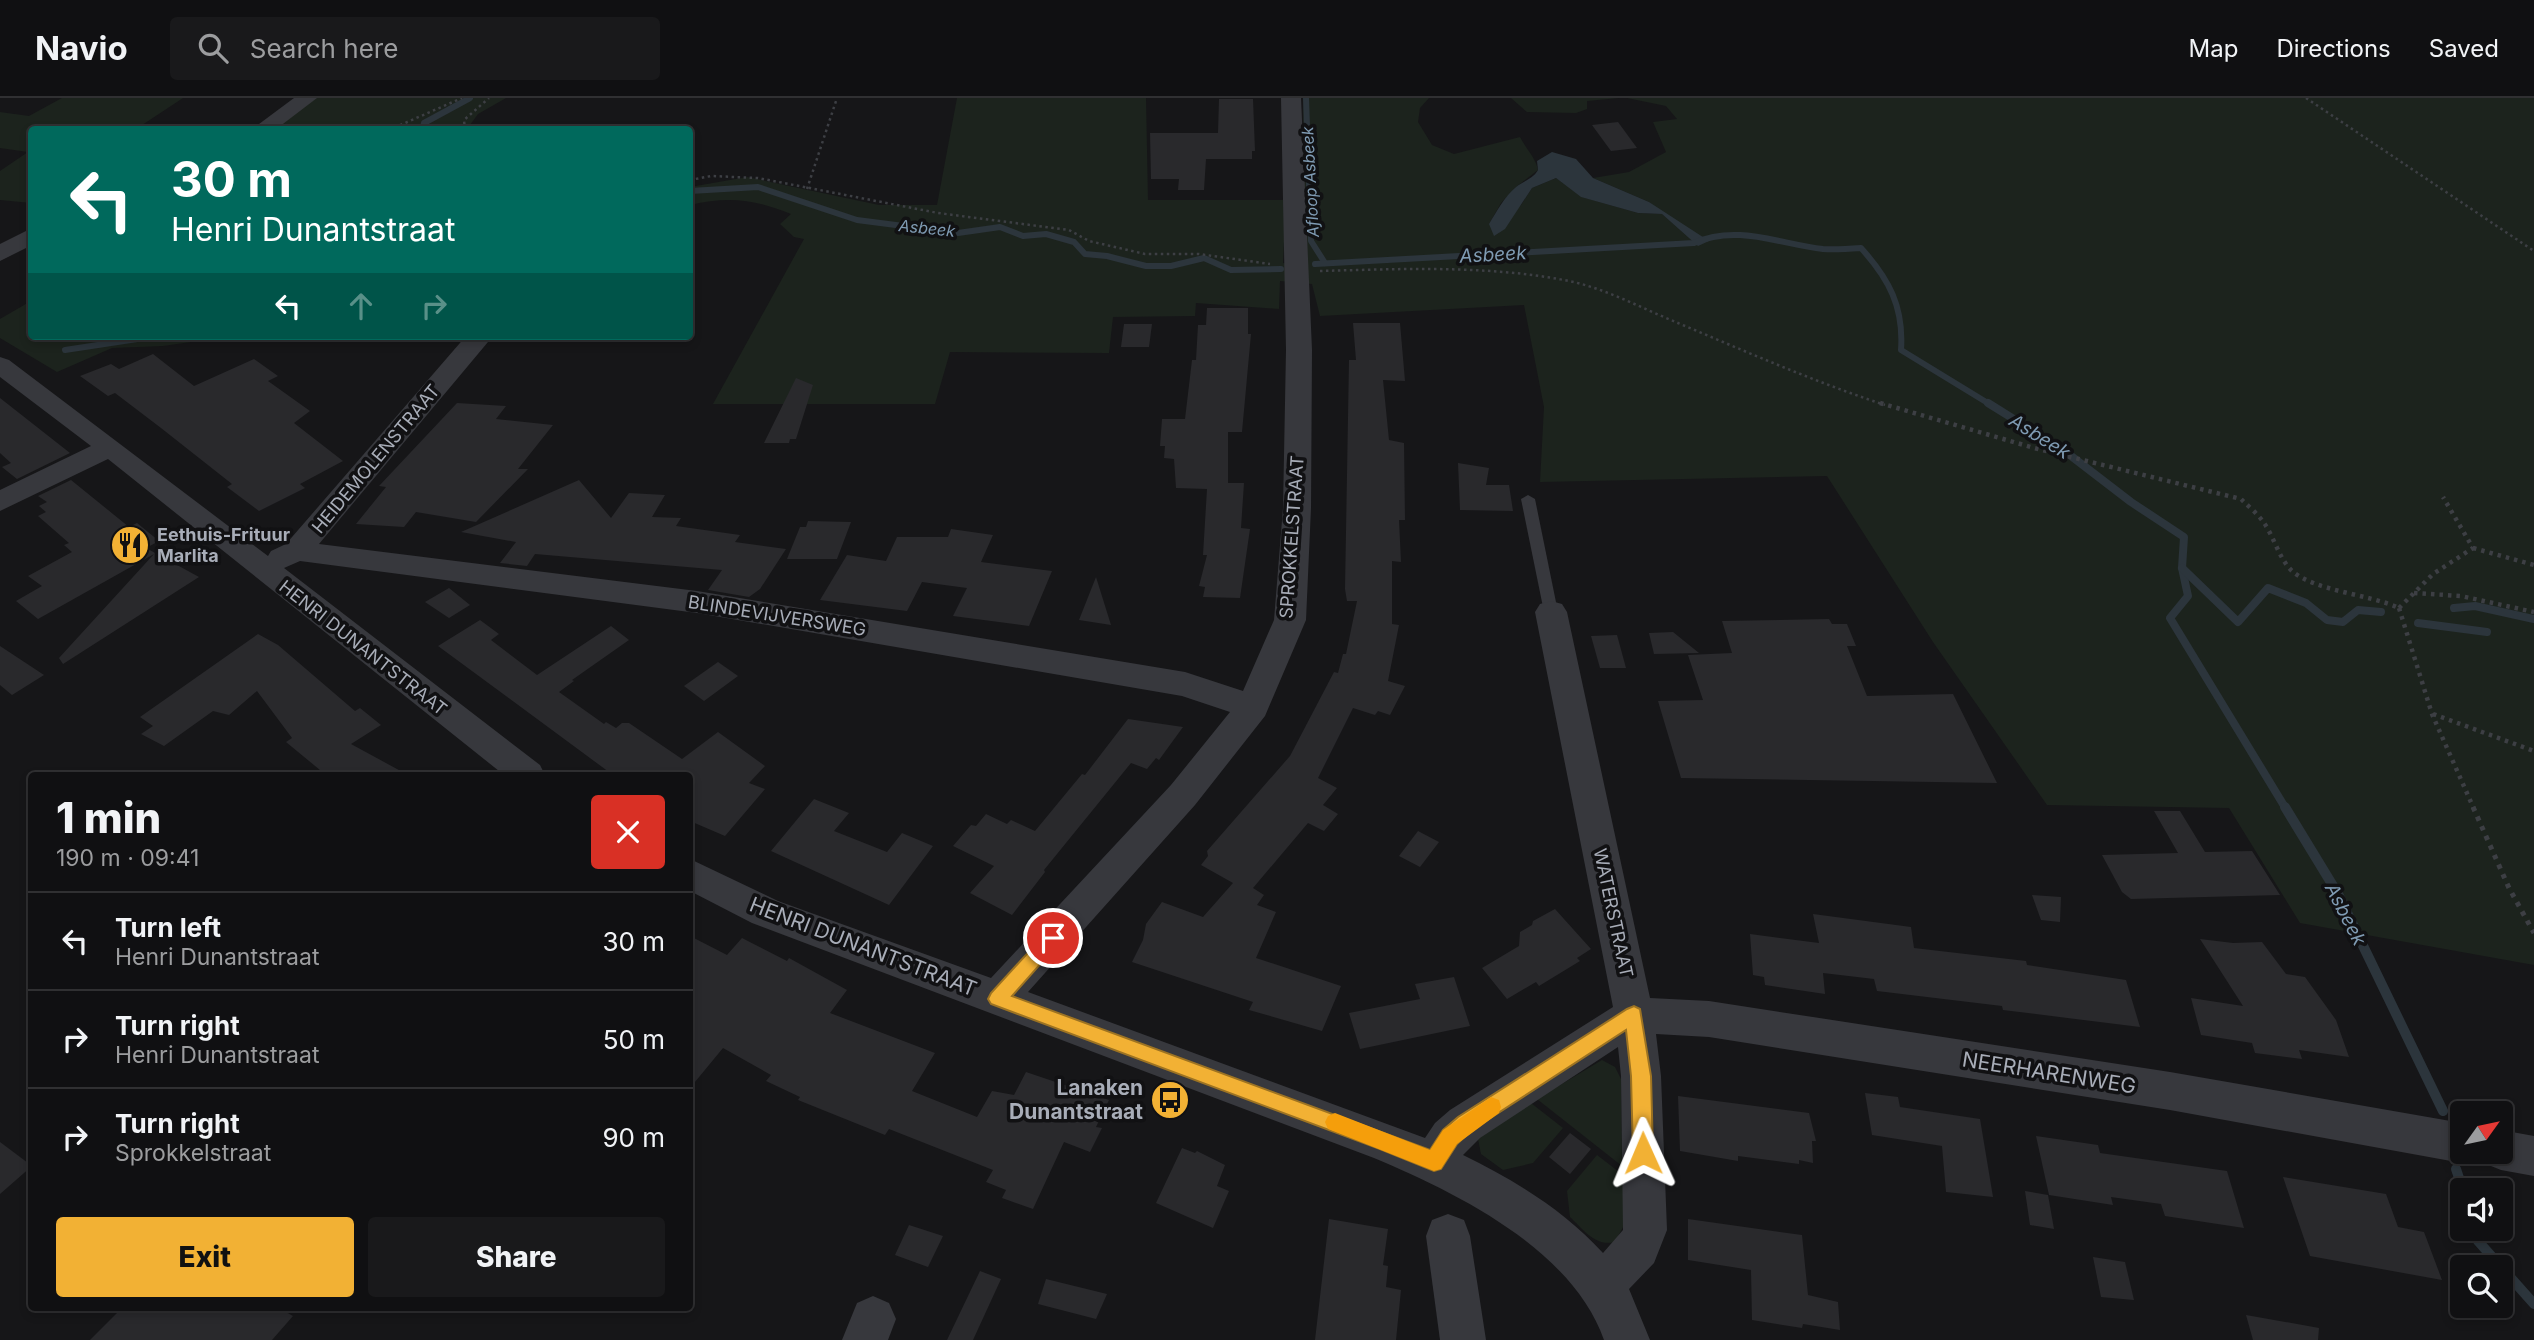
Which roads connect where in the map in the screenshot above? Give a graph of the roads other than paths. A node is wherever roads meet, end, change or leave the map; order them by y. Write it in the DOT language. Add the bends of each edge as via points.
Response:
graph roads {
  1 [pos="307,98"];
  2 [pos="1291,98"];
  3 [pos="267,126"];
  4 [pos="28,237"];
  5 [pos="0,254"];
  6 [pos="477,340"];
  7 [pos="0,365"];
  8 [pos="110,447"];
  9 [pos="1528,499"];
  10 [pos="0,502"];
  11 [pos="298,551"];
  12 [pos="260,566"];
  13 [pos="1551,612"];
  14 [pos="1253,706"];
  15 [pos="524,772"];
  16 [pos="693,876"];
  17 [pos="997,999"];
  18 [pos="1634,1015"];
  19 [pos="2450,1141"];
  20 [pos="2513,1152"];
  21 [pos="2534,1156"];
  22 [pos="1434,1162"];
  23 [pos="1448,1236"];
  24 [pos="1600,1283"];
  25 [pos="1463,1340"];
  26 [pos="1627,1340"];
  1 -- 3 [label="street"];
  2 -- 14 [label="street, SPROKKELSTRAAT" via="1297,508 1290,620"];
  4 -- 5 [label="street"];
  6 -- 11 [label="street, HEIDEMOLENSTRAAT"];
  7 -- 8 [label="street, HENRI DUNANTSTRAAT"];
  8 -- 10 [label="street"];
  8 -- 12 [label="street, HENRI DUNANTSTRAAT"];
  9 -- 13 [label="lane"];
  11 -- 12 [label="street, HEIDEMOLENSTRAAT"];
  11 -- 14 [label="street, BLINDEVIJVERSWEG" via="697,602 1185,684"];
  12 -- 15 [label="street, HENRI DUNANTSTRAAT"];
  13 -- 18 [label="street, WATERSTRAAT"];
  14 -- 17 [label="street, SPROKKELSTRAAT" via="1183,796"];
  16 -- 17 [label="street, HENRI DUNANTSTRAAT" via="765,912"];
  17 -- 22 [label="street, HENRI DUNANTSTRAAT"];
  18 -- 19 [label="street, NEERHARENWEG" via="1709,1019 2170,1091"];
  18 -- 22 [label="street" via="1465,1124"];
  18 -- 24 [label="street, WATERSTRAAT" via="1641,1076 1645,1230 1642,1245 1632,1258"];
  20 -- 21 [label="street"];
  22 -- 24 [label="street" via="1480,1185 1545,1230"];
  23 -- 25 [label="street"];
  24 -- 26 [label="street"];
}
